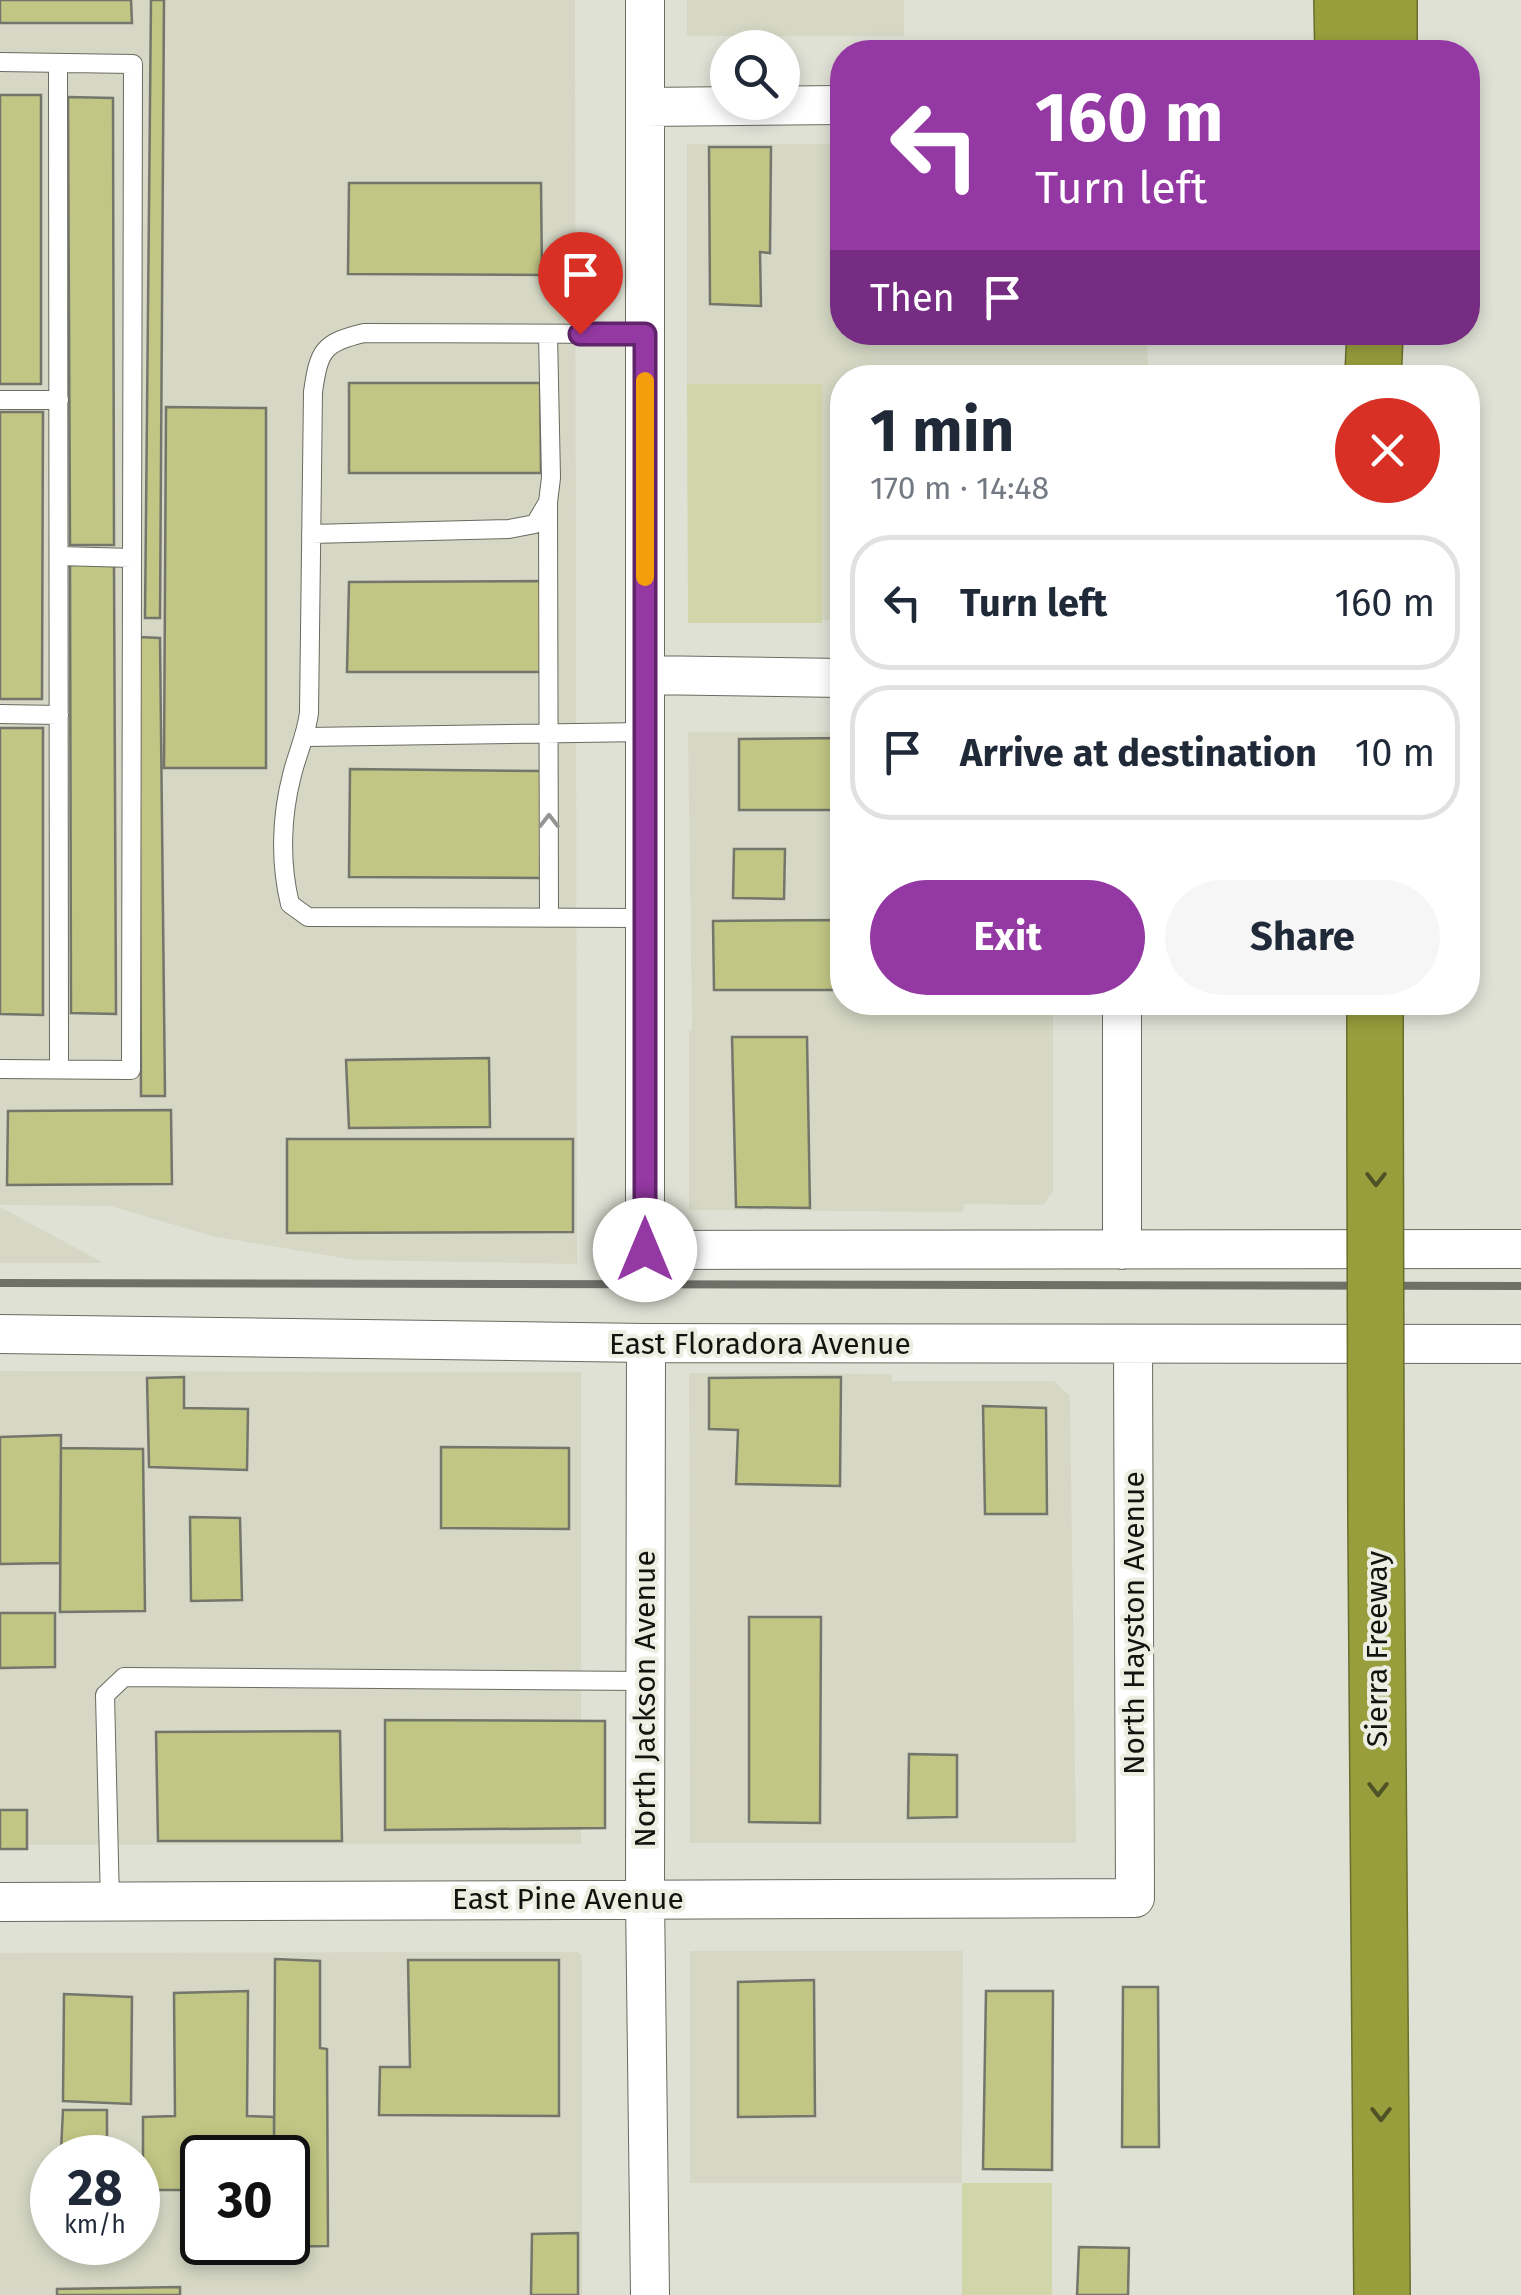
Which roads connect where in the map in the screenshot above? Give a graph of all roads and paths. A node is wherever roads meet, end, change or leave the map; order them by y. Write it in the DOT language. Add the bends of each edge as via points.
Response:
graph roads {
  1 [pos="645,0"];
  2 [pos="1342,0"];
  3 [pos="1389,0"];
  4 [pos="1343,40"];
  5 [pos="1389,40"];
  6 [pos="0,62"];
  7 [pos="58,63"];
  8 [pos="830,105"];
  9 [pos="645,106"];
  10 [pos="548,334"];
  11 [pos="645,334"];
  12 [pos="0,400"];
  13 [pos="58,400"];
  14 [pos="548,502"];
  15 [pos="310,534"];
  16 [pos="58,556"];
  17 [pos="132,558"];
  18 [pos="645,674"];
  19 [pos="830,678"];
  20 [pos="0,714"];
  21 [pos="58,714"];
  22 [pos="645,732"];
  23 [pos="549,734"];
  24 [pos="306,738"];
  25 [pos="549,918"];
  26 [pos="645,918"];
  27 [pos="1122,1015"];
  28 [pos="1375,1015"];
  29 [pos="0,1069"];
  30 [pos="59,1069"];
  31 [pos="1521,1249"];
  32 [pos="1122,1250"];
  33 [pos="0,1334"];
  34 [pos="646,1344"];
  35 [pos="1521,1344"];
  36 [pos="1133,1347"];
  37 [pos="645,1681"];
  38 [pos="645,1898"];
  39 [pos="1136,1898"];
  40 [pos="0,1902"];
  41 [pos="110,1903"];
  42 [pos="650,2295"];
  43 [pos="1382,2295"];
  1 -- 9 [label="street"];
  2 -- 4 [label="highway"];
  3 -- 5 [label="highway"];
  6 -- 7 [label="lane"];
  7 -- 13 [label="lane"];
  7 -- 17 [label="lane" via="134,64"];
  8 -- 9 [label="street"];
  9 -- 11 [label="street"];
  10 -- 11 [label="lane"];
  10 -- 14 [label="lane"];
  10 -- 15 [label="lane" via="364,333 333,340 318,360 313,392"];
  11 -- 18 [label="street"];
  12 -- 13 [label="lane"];
  13 -- 16 [label="lane"];
  14 -- 15 [label="lane" via="534,524 509,529"];
  14 -- 23 [label="lane"];
  15 -- 24 [label="lane"];
  16 -- 17 [label="lane"];
  16 -- 21 [label="lane"];
  17 -- 30 [label="lane" via="131,1070"];
  18 -- 19 [label="street"];
  18 -- 22 [label="street"];
  20 -- 21 [label="lane"];
  21 -- 30 [label="lane"];
  22 -- 23 [label="lane"];
  22 -- 26 [label="street"];
  23 -- 24 [label="lane"];
  25 -- 23 [label="lane, one-way"];
  24 -- 25 [label="lane" via="284,819 290,904 308,917 330,919"];
  25 -- 26 [label="lane"];
  26 -- 32 [label="street" via="645,1250"];
  27 -- 32 [label="street"];
  28 -- 43 [label="highway, Sierra Freeway, one-way, bridge"];
  29 -- 30 [label="lane"];
  31 -- 32 [label="street"];
  33 -- 34 [label="street, East Floradora Avenue"];
  34 -- 36 [label="street, East Floradora Avenue"];
  34 -- 37 [label="street, North Jackson Avenue"];
  35 -- 36 [label="street, East Floradora Avenue"];
  36 -- 39 [label="street, North Hayston Avenue"];
  37 -- 38 [label="street, North Jackson Avenue"];
  37 -- 41 [label="lane" via="124,1677 105,1694"];
  38 -- 39 [label="street, East Pine Avenue"];
  38 -- 41 [label="street, East Pine Avenue"];
  38 -- 42 [label="street, North Jackson Avenue"];
  40 -- 41 [label="street, East Pine Avenue"];
}
